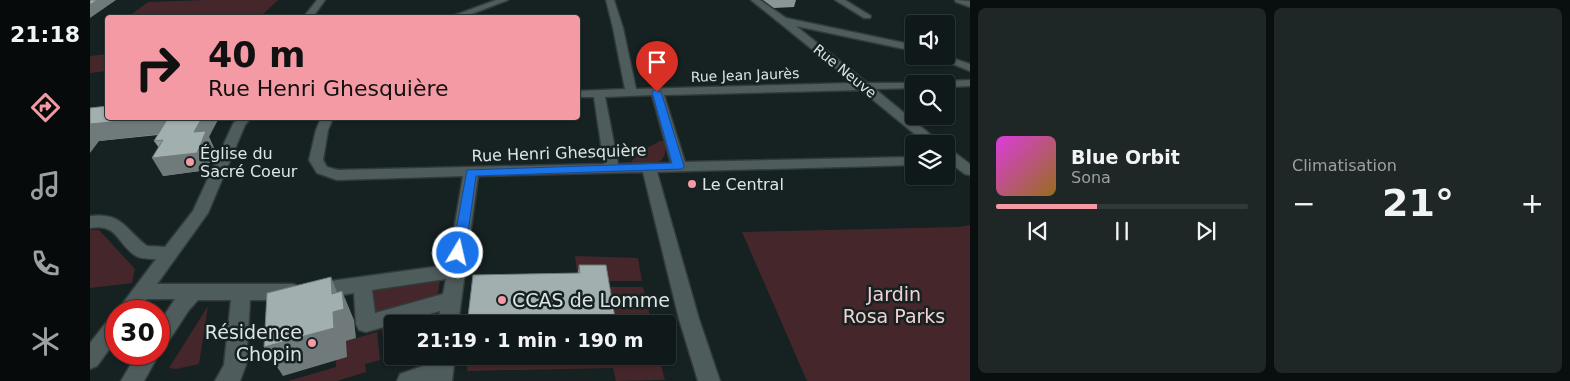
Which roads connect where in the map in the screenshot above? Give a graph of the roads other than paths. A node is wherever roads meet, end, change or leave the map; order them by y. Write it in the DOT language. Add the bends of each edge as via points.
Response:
graph roads {
  1 [pos="321,0"];
  2 [pos="504,0"];
  3 [pos="610,0"];
  4 [pos="755,0"];
  5 [pos="839,0"];
  6 [pos="309,15"];
  7 [pos="460,15"];
  8 [pos="867,16"];
  9 [pos="784,21"];
  10 [pos="905,46"];
  11 [pos="955,62"];
  12 [pos="970,68"];
  13 [pos="970,83"];
  14 [pos="955,84"];
  15 [pos="905,85"];
  16 [pos="864,86"];
  17 [pos="657,92"];
  18 [pos="631,93"];
  19 [pos="580,94"];
  20 [pos="599,94"];
  21 [pos="243,120"];
  22 [pos="326,120"];
  23 [pos="924,135"];
  24 [pos="955,159"];
  25 [pos="970,160"];
  26 [pos="905,161"];
  27 [pos="955,162"];
  28 [pos="678,166"];
  29 [pos="649,168"];
  30 [pos="612,169"];
  31 [pos="970,171"];
  32 [pos="471,173"];
  33 [pos="90,222"];
  34 [pos="170,254"];
  35 [pos="456,271"];
  36 [pos="362,285"];
  37 [pos="142,291"];
  38 [pos="193,292"];
  39 [pos="241,293"];
  40 [pos="135,300"];
  41 [pos="451,300"];
  42 [pos="449,315"];
  43 [pos="170,322"];
  44 [pos="105,339"];
  45 [pos="90,359"];
  46 [pos="142,365"];
  47 [pos="443,371"];
  48 [pos="132,381"];
  49 [pos="226,381"];
  50 [pos="408,381"];
  51 [pos="709,381"];
  1 -- 6 [label="street"];
  2 -- 7 [label="street"];
  3 -- 18 [label="street"];
  4 -- 9 [label="street, Rue Neuve"];
  5 -- 8 [label="street"];
  9 -- 10 [label="street"];
  9 -- 16 [label="street, Rue Neuve"];
  11 -- 12 [label="street"];
  13 -- 14 [label="street"];
  15 -- 16 [label="street, Rue Jean Jaurès"];
  16 -- 17 [label="street, Rue Jean Jaurès"];
  16 -- 23 [label="street, Rue Neuve"];
  17 -- 18 [label="street, Rue Jean Jaurès"];
  17 -- 28 [label="street"];
  18 -- 20 [label="street, Rue Jean Jaurès"];
  19 -- 20 [label="street, Rue Jean Jaurès"];
  20 -- 30 [label="street"];
  21 -- 34 [label="street" via="200,214"];
  22 -- 32 [label="street, Rue Henri Ghesquière" via="316,156 319,167 327,172 337,175"];
  24 -- 25 [label="street"];
  26 -- 28 [label="street, Rue Henri Ghesquière"];
  27 -- 31 [label="street"];
  28 -- 29 [label="street, Rue Henri Ghesquière"];
  29 -- 30 [label="street, Rue Henri Ghesquière"];
  29 -- 51 [label="street"];
  30 -- 32 [label="street, Rue Henri Ghesquière"];
  32 -- 35 [label="street"];
  33 -- 34 [label="street" via="111,221 142,252"];
  34 -- 37 [label="street"];
  35 -- 36 [label="street"];
  35 -- 41 [label="street"];
  36 -- 39 [label="street" via="326,291"];
  36 -- 41 [label="street" via="366,324"];
  37 -- 38 [label="street"];
  37 -- 40 [label="street"];
  38 -- 39 [label="street"];
  38 -- 43 [label="street"];
  39 -- 49 [label="street" via="235,364"];
  41 -- 42 [label="street"];
  44 -- 45 [label="street"];
  46 -- 48 [label="street"];
  47 -- 50 [label="street"];
}
